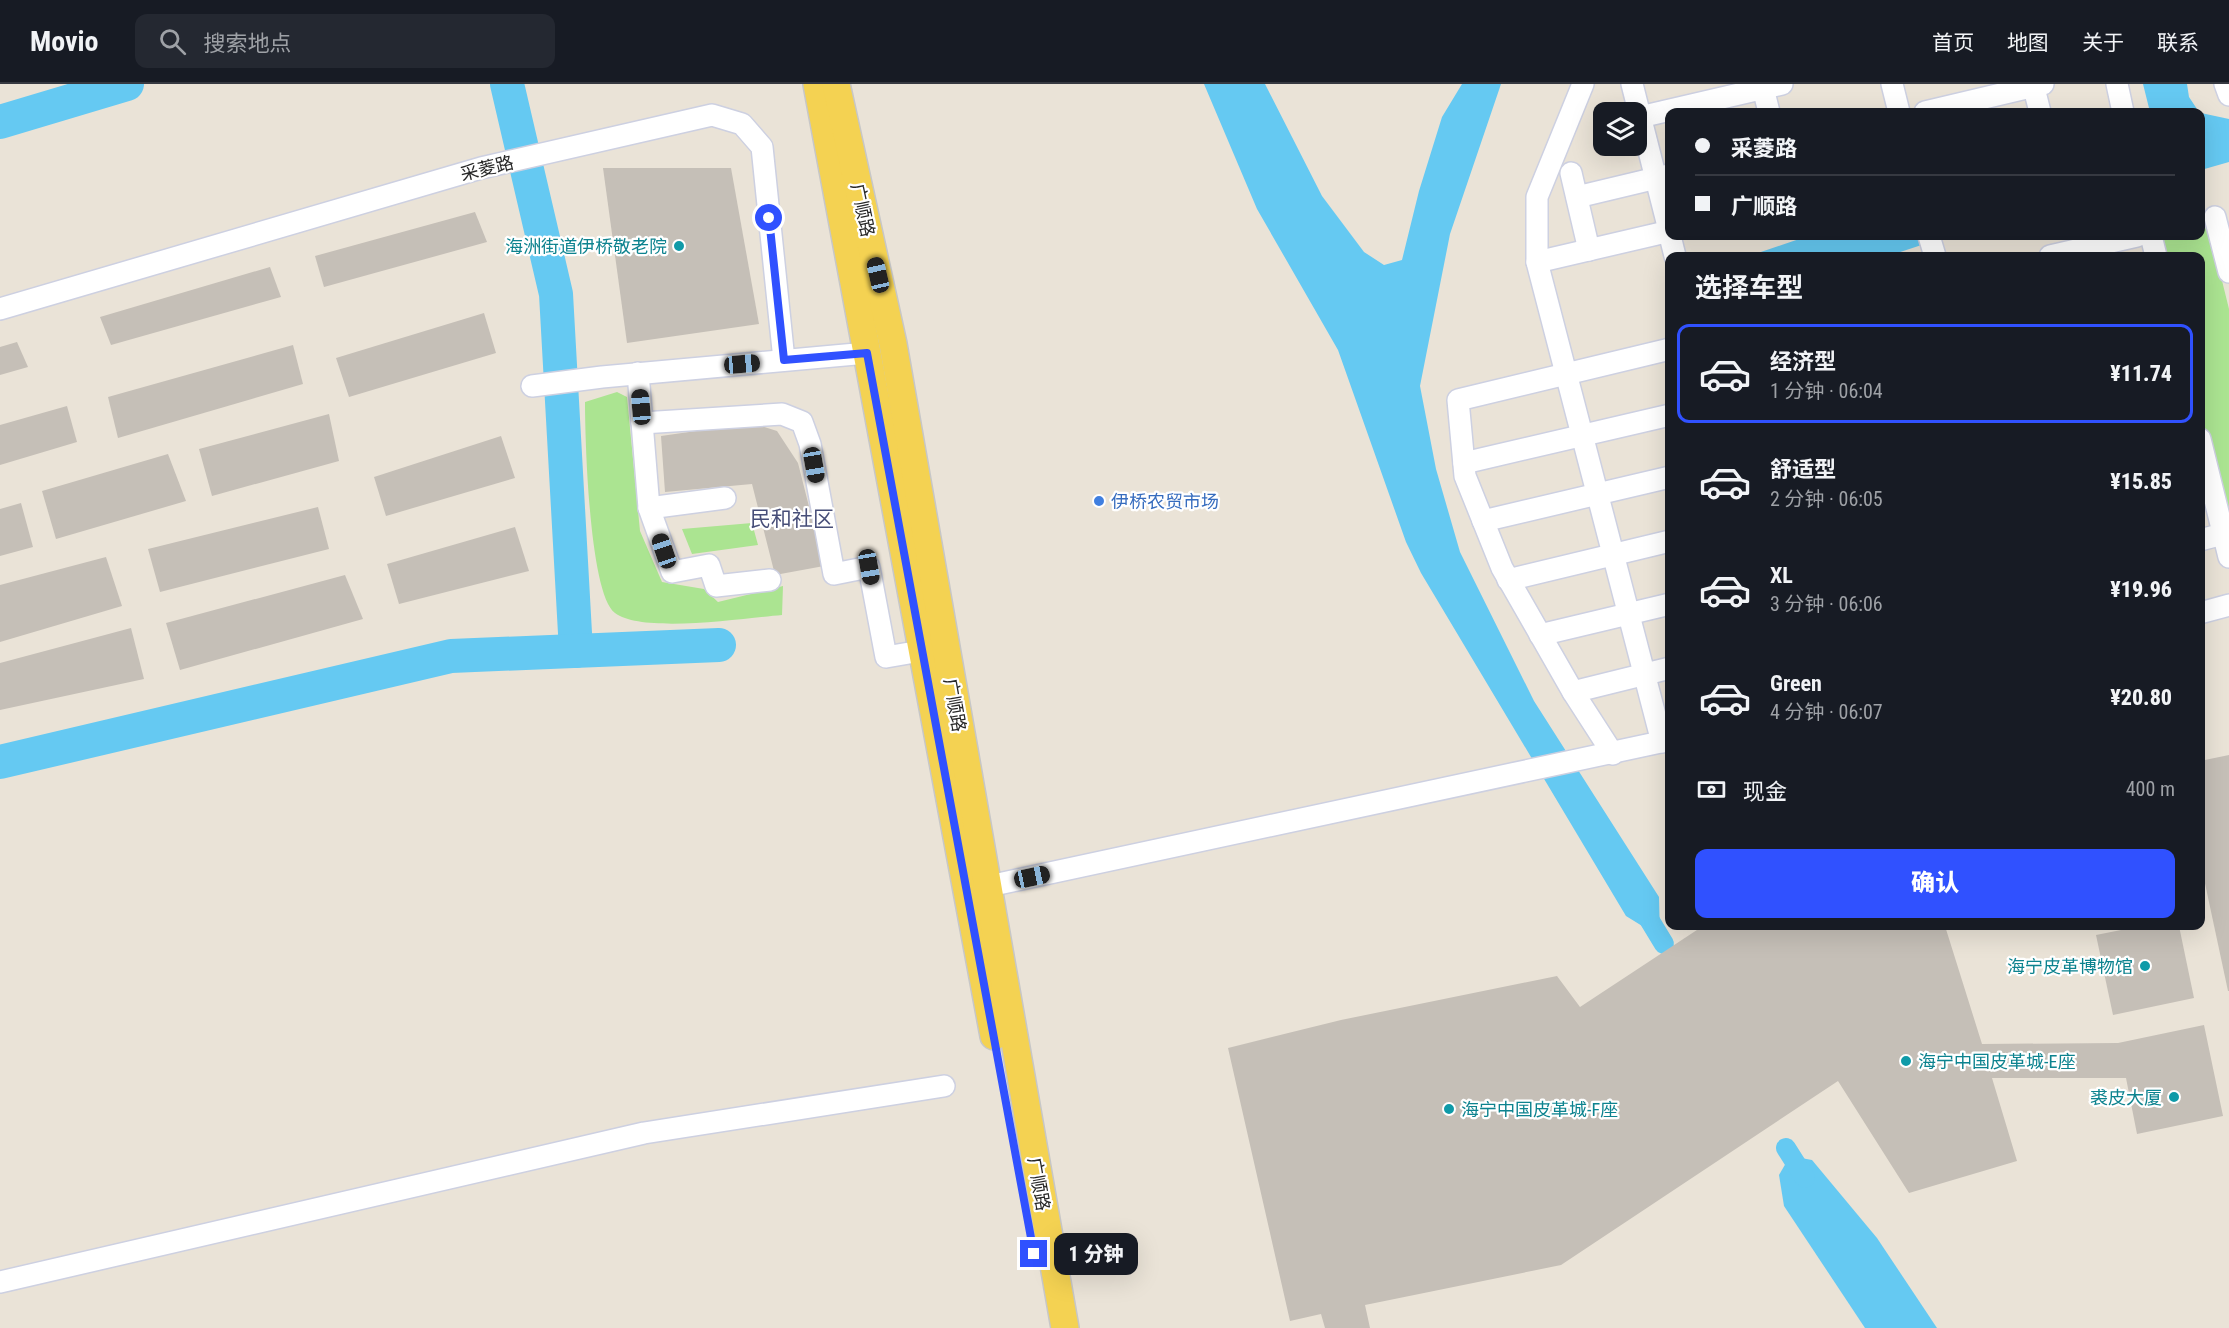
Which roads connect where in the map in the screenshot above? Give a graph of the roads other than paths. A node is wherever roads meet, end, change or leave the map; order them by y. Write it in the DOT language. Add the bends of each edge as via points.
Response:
graph roads {
  1 [pos="1582,84"];
  2 [pos="1632,84"];
  3 [pos="1892,84"];
  4 [pos="2117,84"];
  5 [pos="2225,84"];
  6 [pos="1769,85"];
  7 [pos="2036,85"];
  8 [pos="828,92"];
  9 [pos="2229,95"];
  10 [pos="1636,102"];
  11 [pos="1676,108"];
  12 [pos="1770,108"];
  13 [pos="1898,108"];
  14 [pos="1941,108"];
  15 [pos="2039,108"];
  16 [pos="2122,108"];
  17 [pos="1665,111"];
  18 [pos="1647,115"];
  19 [pos="1647,135"];
  20 [pos="1571,173"];
  21 [pos="1663,177"];
  22 [pos="1665,196"];
  23 [pos="1577,197"];
  24 [pos="2215,217"];
  25 [pos="1665,234"];
  26 [pos="2121,240"];
  27 [pos="1589,250"];
  28 [pos="2071,252"];
  29 [pos="1537,262"];
  30 [pos="2229,272"];
  31 [pos="0,309"];
  32 [pos="1665,350"];
  33 [pos="867,353"];
  34 [pos="784,360"];
  35 [pos="638,374"];
  36 [pos="1566,374"];
  37 [pos="532,386"];
  38 [pos="1665,416"];
  39 [pos="642,423"];
  40 [pos="1582,435"];
  41 [pos="1464,463"];
  42 [pos="1665,478"];
  43 [pos="2205,480"];
  44 [pos="1598,494"];
  45 [pos="725,498"];
  46 [pos="650,508"];
  47 [pos="1483,521"];
  48 [pos="2223,534"];
  49 [pos="2205,539"];
  50 [pos="1665,543"];
  51 [pos="1613,555"];
  52 [pos="2229,557"];
  53 [pos="770,580"];
  54 [pos="1508,580"];
  55 [pos="1665,605"];
  56 [pos="2229,605"];
  57 [pos="2205,612"];
  58 [pos="1629,614"];
  59 [pos="1540,635"];
  60 [pos="934,649"];
  61 [pos="1665,669"];
  62 [pos="1644,674"];
  63 [pos="1573,692"];
  64 [pos="1665,738"];
  65 [pos="1665,741"];
  66 [pos="1606,755"];
  67 [pos="976,889"];
  68 [pos="944,1086"];
  69 [pos="0,1282"];
  70 [pos="1046,1328"];
  71 [pos="1065,1328"];
  1 -- 29 [label="street" via="1537,197"];
  2 -- 10 [label="street"];
  3 -- 13 [label="street"];
  4 -- 16 [label="street"];
  5 -- 9 [label="street"];
  6 -- 11 [label="street"];
  6 -- 12 [label="street"];
  7 -- 14 [label="street"];
  7 -- 15 [label="street"];
  8 -- 33 [label="main road, 广顺路"];
  8 -- 60 [label="main road, 广顺路" via="893,344"];
  17 -- 18 [label="street"];
  19 -- 21 [label="street"];
  20 -- 23 [label="street"];
  21 -- 22 [label="street"];
  21 -- 23 [label="street"];
  23 -- 27 [label="street"];
  24 -- 30 [label="street"];
  25 -- 27 [label="street"];
  26 -- 28 [label="street"];
  27 -- 29 [label="street"];
  29 -- 36 [label="street"];
  31 -- 34 [label="street, 采菱路" via="481,168 712,115 742,124 762,147"];
  32 -- 36 [label="street"];
  33 -- 34 [label="street"];
  33 -- 60 [label="main road, 广顺路"];
  34 -- 35 [label="street"];
  35 -- 37 [label="street"];
  35 -- 39 [label="street"];
  36 -- 40 [label="street"];
  36 -- 41 [label="street" via="1458,400"];
  38 -- 40 [label="street"];
  39 -- 46 [label="street"];
  39 -- 60 [label="street" via="782,414 802,422 810,444 834,574 869,567 886,657"];
  40 -- 41 [label="street"];
  40 -- 44 [label="street"];
  41 -- 47 [label="street" via="1465,476"];
  42 -- 44 [label="street"];
  43 -- 48 [label="street"];
  44 -- 47 [label="street"];
  44 -- 51 [label="street"];
  45 -- 46 [label="street"];
  46 -- 53 [label="street" via="672,572 709,565 716,586"];
  47 -- 54 [label="street"];
  48 -- 49 [label="street"];
  48 -- 52 [label="street"];
  50 -- 51 [label="street"];
  51 -- 54 [label="street"];
  51 -- 58 [label="street"];
  54 -- 59 [label="street"];
  55 -- 58 [label="street"];
  56 -- 57 [label="street"];
  58 -- 59 [label="street"];
  58 -- 62 [label="street"];
  59 -- 63 [label="street"];
  60 -- 67 [label="main road, 广顺路"];
  61 -- 62 [label="street"];
  62 -- 63 [label="street"];
  62 -- 64 [label="street"];
  63 -- 66 [label="street"];
  65 -- 66 [label="street"];
  66 -- 67 [label="street"];
  67 -- 70 [label="main road, 广顺路"];
  67 -- 71 [label="main road, 广顺路"];
  68 -- 69 [label="street" via="644,1133"];
}
